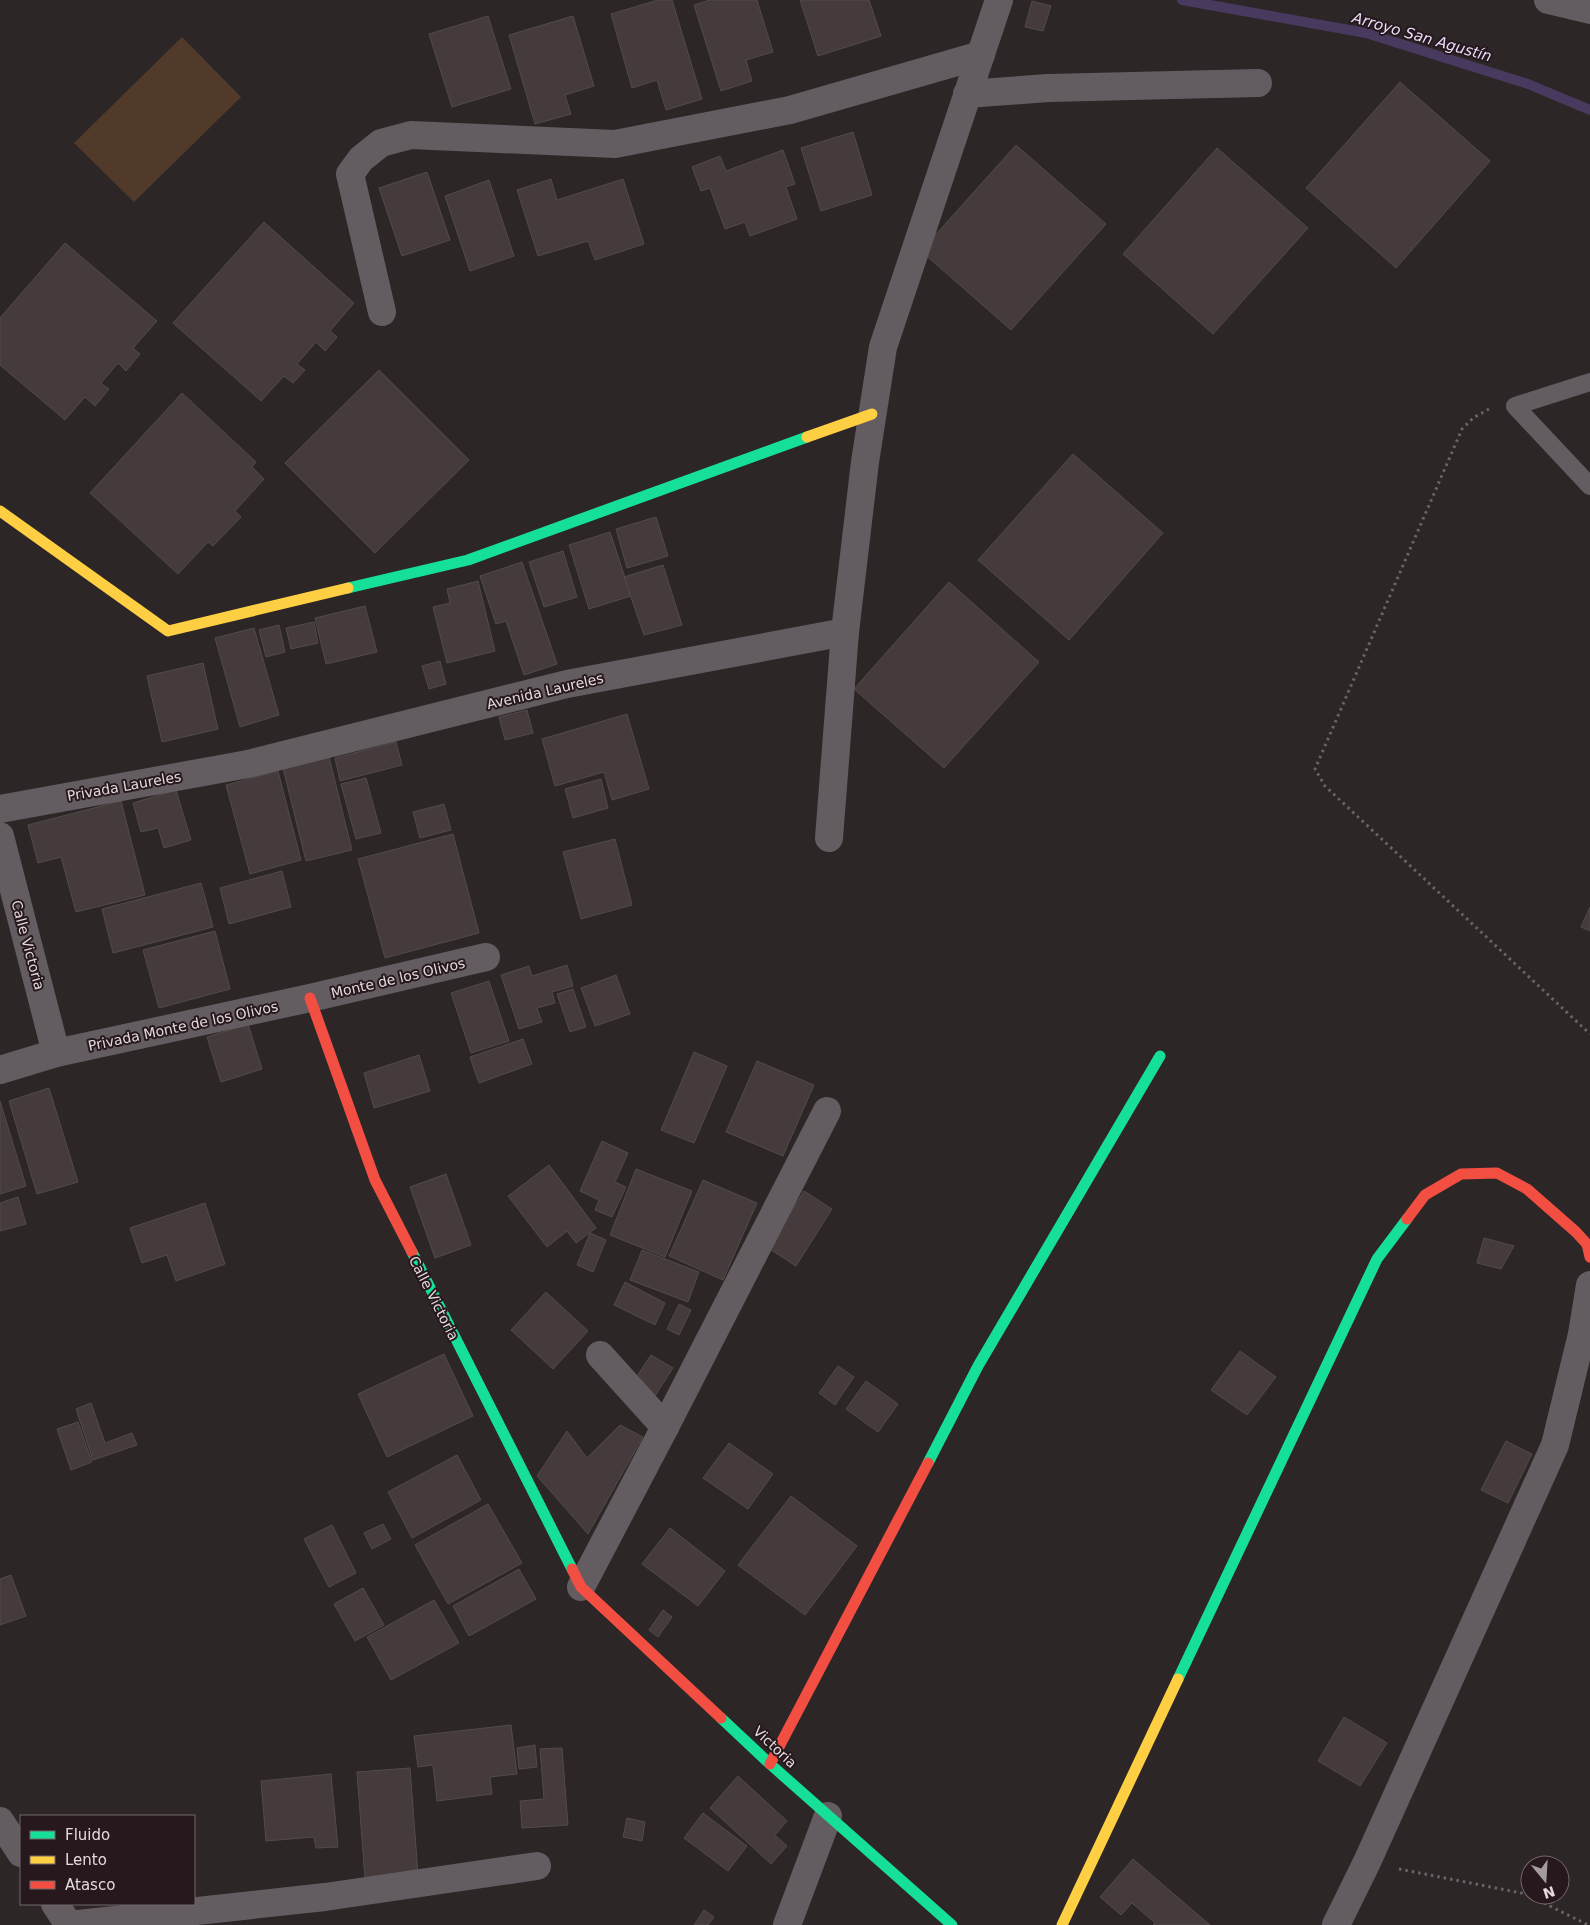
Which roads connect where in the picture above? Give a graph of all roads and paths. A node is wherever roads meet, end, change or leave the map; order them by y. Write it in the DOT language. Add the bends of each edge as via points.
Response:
graph roads {
  1 [pos="1548,0"];
  2 [pos="997,6"];
  3 [pos="1590,10"];
  4 [pos="981,54"];
  5 [pos="1258,83"];
  6 [pos="967,94"];
  7 [pos="382,312"];
  8 [pos="1590,382"];
  9 [pos="1515,406"];
  10 [pos="872,414"];
  11 [pos="1590,486"];
  12 [pos="0,511"];
  13 [pos="844,632"];
  14 [pos="248,764"];
  15 [pos="0,809"];
  16 [pos="0,836"];
  17 [pos="829,838"];
  18 [pos="486,957"];
  19 [pos="310,998"];
  20 [pos="1590,1034"];
  21 [pos="56,1053"];
  22 [pos="1160,1056"];
  23 [pos="0,1070"];
  24 [pos="827,1111"];
  25 [pos="1590,1257"];
  26 [pos="1590,1285"];
  27 [pos="600,1355"];
  28 [pos="665,1427"];
  29 [pos="581,1587"];
  30 [pos="770,1764"];
  31 [pos="828,1816"];
  32 [pos="0,1821"];
  33 [pos="20,1851"];
  34 [pos="1366,1862"];
  35 [pos="537,1866"];
  36 [pos="56,1905"];
  37 [pos="787,1925"];
  38 [pos="952,1925"];
  39 [pos="1062,1925"];
  40 [pos="1336,1925"];
  41 [pos="1588,1925"];
  1 -- 3 [label="street"];
  2 -- 4 [label="street"];
  4 -- 6 [label="street"];
  4 -- 7 [label="street" via="790,110 615,144 411,135 381,143 361,159 350,174"];
  5 -- 6 [label="street" via="1048,88"];
  6 -- 10 [label="street" via="883,347"];
  8 -- 9 [label="lane"];
  9 -- 11 [label="lane"];
  9 -- 20 [label="path" via="1487,410 1462,429 1315,769 1325,786"];
  10 -- 12 [label="street" via="468,560 168,631"];
  10 -- 13 [label="street"];
  13 -- 14 [label="street, Avenida Laureles" via="567,684"];
  13 -- 17 [label="street"];
  14 -- 15 [label="street, Privada Laureles"];
  16 -- 21 [label="street, Calle Victoria"];
  18 -- 19 [label="street, Monte de los Olivos"];
  19 -- 21 [label="street, Privada Monte de los Olivos"];
  19 -- 29 [label="street, Calle Victoria" via="375,1180"];
  21 -- 23 [label="street, Privada Monte de los Olivos"];
  22 -- 30 [label="street" via="978,1366"];
  24 -- 28 [label="street"];
  25 -- 39 [label="street" via="1587,1244 1576,1232 1527,1189 1497,1173 1461,1174 1425,1195 1377,1259"];
  26 -- 34 [label="street" via="1582,1334 1555,1445"];
  27 -- 28 [label="street"];
  28 -- 29 [label="street"];
  29 -- 30 [label="street, Victoria"];
  30 -- 31 [label="street, Victoria"];
  31 -- 37 [label="street"];
  31 -- 38 [label="street, Victoria"];
  32 -- 33 [label="street"];
  34 -- 40 [label="street"];
  34 -- 41 [label="path" via="1526,1894"];
  35 -- 36 [label="street" via="325,1897 68,1924"];
}
